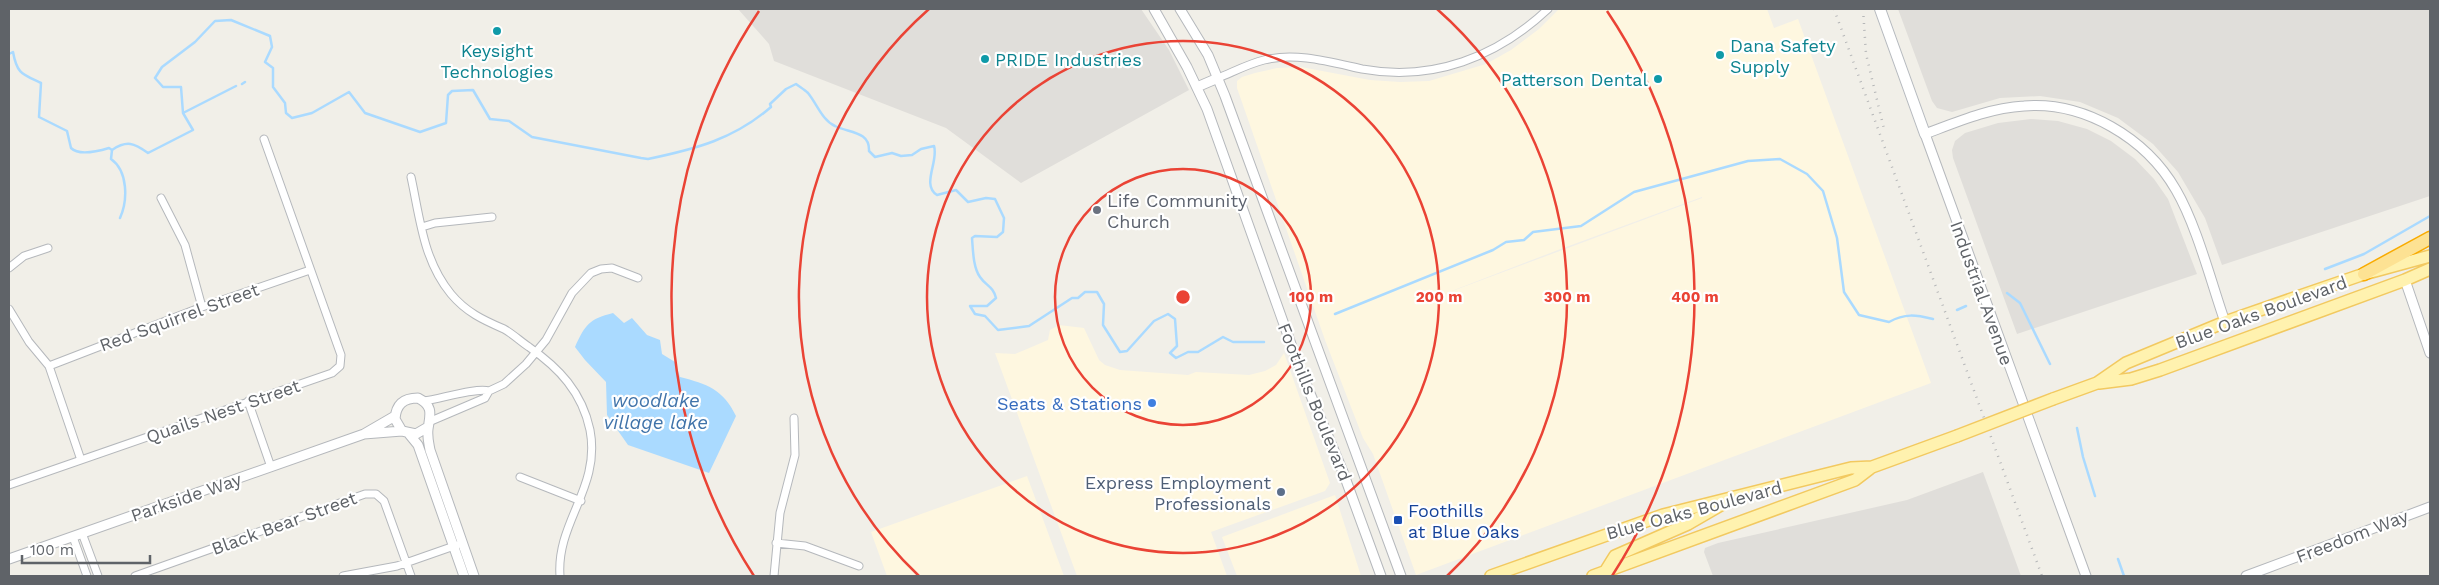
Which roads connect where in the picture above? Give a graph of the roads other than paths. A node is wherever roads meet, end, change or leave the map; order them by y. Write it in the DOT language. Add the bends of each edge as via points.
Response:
graph roads {
  1 [pos="1154,9"];
  2 [pos="1180,9"];
  3 [pos="1548,9"];
  4 [pos="1880,9"];
  5 [pos="1218,78"];
  6 [pos="1196,87"];
  7 [pos="1925,134"];
  8 [pos="264,139"];
  9 [pos="411,177"];
  10 [pos="161,198"];
  11 [pos="492,217"];
  12 [pos="422,226"];
  13 [pos="2430,238"];
  14 [pos="48,248"];
  15 [pos="2430,256"];
  16 [pos="9,268"];
  17 [pos="2430,268"];
  18 [pos="310,270"];
  19 [pos="2364,274"];
  20 [pos="638,278"];
  21 [pos="2405,280"];
  22 [pos="202,307"];
  23 [pos="9,309"];
  24 [pos="2225,322"];
  25 [pos="536,352"];
  26 [pos="2430,353"];
  27 [pos="49,366"];
  28 [pos="2097,383"];
  29 [pos="488,391"];
  30 [pos="465,394"];
  31 [pos="248,401"];
  32 [pos="424,401"];
  33 [pos="469,404"];
  34 [pos="395,416"];
  35 [pos="794,418"];
  36 [pos="430,424"];
  37 [pos="405,433"];
  38 [pos="364,434"];
  39 [pos="81,460"];
  40 [pos="271,467"];
  41 [pos="1872,467"];
  42 [pos="520,477"];
  43 [pos="9,485"];
  44 [pos="1738,495"];
  45 [pos="581,501"];
  46 [pos="2430,507"];
  47 [pos="78,535"];
  48 [pos="776,543"];
  49 [pos="458,545"];
  50 [pos="9,559"];
  51 [pos="406,563"];
  52 [pos="859,566"];
  53 [pos="1606,574"];
  54 [pos="87,576"];
  55 [pos="98,576"];
  56 [pos="135,576"];
  57 [pos="343,576"];
  58 [pos="411,576"];
  59 [pos="464,576"];
  60 [pos="474,576"];
  61 [pos="560,576"];
  62 [pos="774,576"];
  63 [pos="1381,576"];
  64 [pos="1401,576"];
  65 [pos="1491,576"];
  66 [pos="1593,576"];
  67 [pos="2086,576"];
  68 [pos="2246,576"];
  1 -- 6 [label="street, Foothills Boulevard"];
  2 -- 5 [label="street, Foothills Boulevard"];
  3 -- 5 [label="street" via="1505,44 1482,56 1435,71 1380,72 1312,59 1283,58 1264,60"];
  4 -- 7 [label="main road, Industrial Avenue"];
  5 -- 6 [label="street"];
  5 -- 64 [label="street, Foothills Boulevard"];
  6 -- 63 [label="street, Foothills Boulevard" via="1207,109 1301,372 1343,472"];
  7 -- 24 [label="street" via="1986,112 2025,106 2082,113 2121,132 2145,150 2176,190 2186,209"];
  7 -- 67 [label="street, Industrial Avenue"];
  8 -- 18 [label="street"];
  9 -- 12 [label="street"];
  10 -- 22 [label="street" via="185,245"];
  11 -- 12 [label="street"];
  12 -- 25 [label="street" via="427,253 452,295 473,315 505,330"];
  13 -- 19 [label="highway"];
  14 -- 16 [label="street" via="24,256"];
  15 -- 19 [label="main road, Blue Oaks Boulevard"];
  15 -- 21 [label="main road" via="2407,272"];
  17 -- 21 [label="main road, Blue Oaks Boulevard"];
  18 -- 22 [label="street, Red Squirrel Street"];
  18 -- 31 [label="street, Quails Nest Street" via="341,355 340,366 332,373"];
  19 -- 24 [label="main road, Blue Oaks Boulevard"];
  20 -- 25 [label="street" via="612,268 591,273 572,293"];
  21 -- 26 [label="street"];
  21 -- 28 [label="main road, Blue Oaks Boulevard" via="2131,379"];
  22 -- 27 [label="street, Red Squirrel Street"];
  23 -- 27 [label="street" via="29,342"];
  24 -- 28 [label="main road, Blue Oaks Boulevard" via="2126,363"];
  25 -- 29 [label="street" via="515,376"];
  25 -- 45 [label="street" via="563,374 587,421 592,459"];
  27 -- 39 [label="street"];
  28 -- 41 [label="main road, Blue Oaks Boulevard, bridge"];
  29 -- 30 [label="street" via="481,389"];
  29 -- 33 [label="street" via="485,398"];
  30 -- 32 [label="street"];
  30 -- 33 [label="street"];
  31 -- 39 [label="street, Quails Nest Street"];
  31 -- 40 [label="street"];
  32 -- 34 [label="street" via="418,398 404,400 398,405"];
  32 -- 36 [label="street" via="432,413"];
  33 -- 36 [label="street"];
  34 -- 37 [label="street" via="397,426"];
  34 -- 38 [label="street, Parkside Way"];
  35 -- 48 [label="street" via="796,450 780,512"];
  36 -- 37 [label="street" via="416,434"];
  36 -- 49 [label="street" via="430,450"];
  37 -- 38 [label="street, Parkside Way"];
  37 -- 49 [label="street" via="418,445"];
  38 -- 40 [label="street, Parkside Way"];
  39 -- 43 [label="street, Quails Nest Street"];
  40 -- 47 [label="street, Parkside Way"];
  41 -- 44 [label="main road, Blue Oaks Boulevard" via="1851,468"];
  41 -- 53 [label="main road, Blue Oaks Boulevard" via="1855,480"];
  42 -- 45 [label="street"];
  44 -- 53 [label="main road" via="1688,524 1615,556"];
  44 -- 65 [label="main road, Blue Oaks Boulevard" via="1630,525"];
  45 -- 61 [label="street" via="563,543"];
  46 -- 68 [label="street, Freedom Way"];
  47 -- 50 [label="street, Parkside Way"];
  47 -- 54 [label="street"];
  47 -- 55 [label="street"];
  48 -- 52 [label="street" via="805,546"];
  48 -- 62 [label="street"];
  49 -- 51 [label="street"];
  49 -- 59 [label="street"];
  49 -- 60 [label="street"];
  51 -- 56 [label="street, Black Bear Street" via="384,502 376,494 365,494"];
  51 -- 57 [label="street"];
  51 -- 58 [label="street, Black Bear Street"];
  53 -- 66 [label="main road, Blue Oaks Boulevard"];
}
